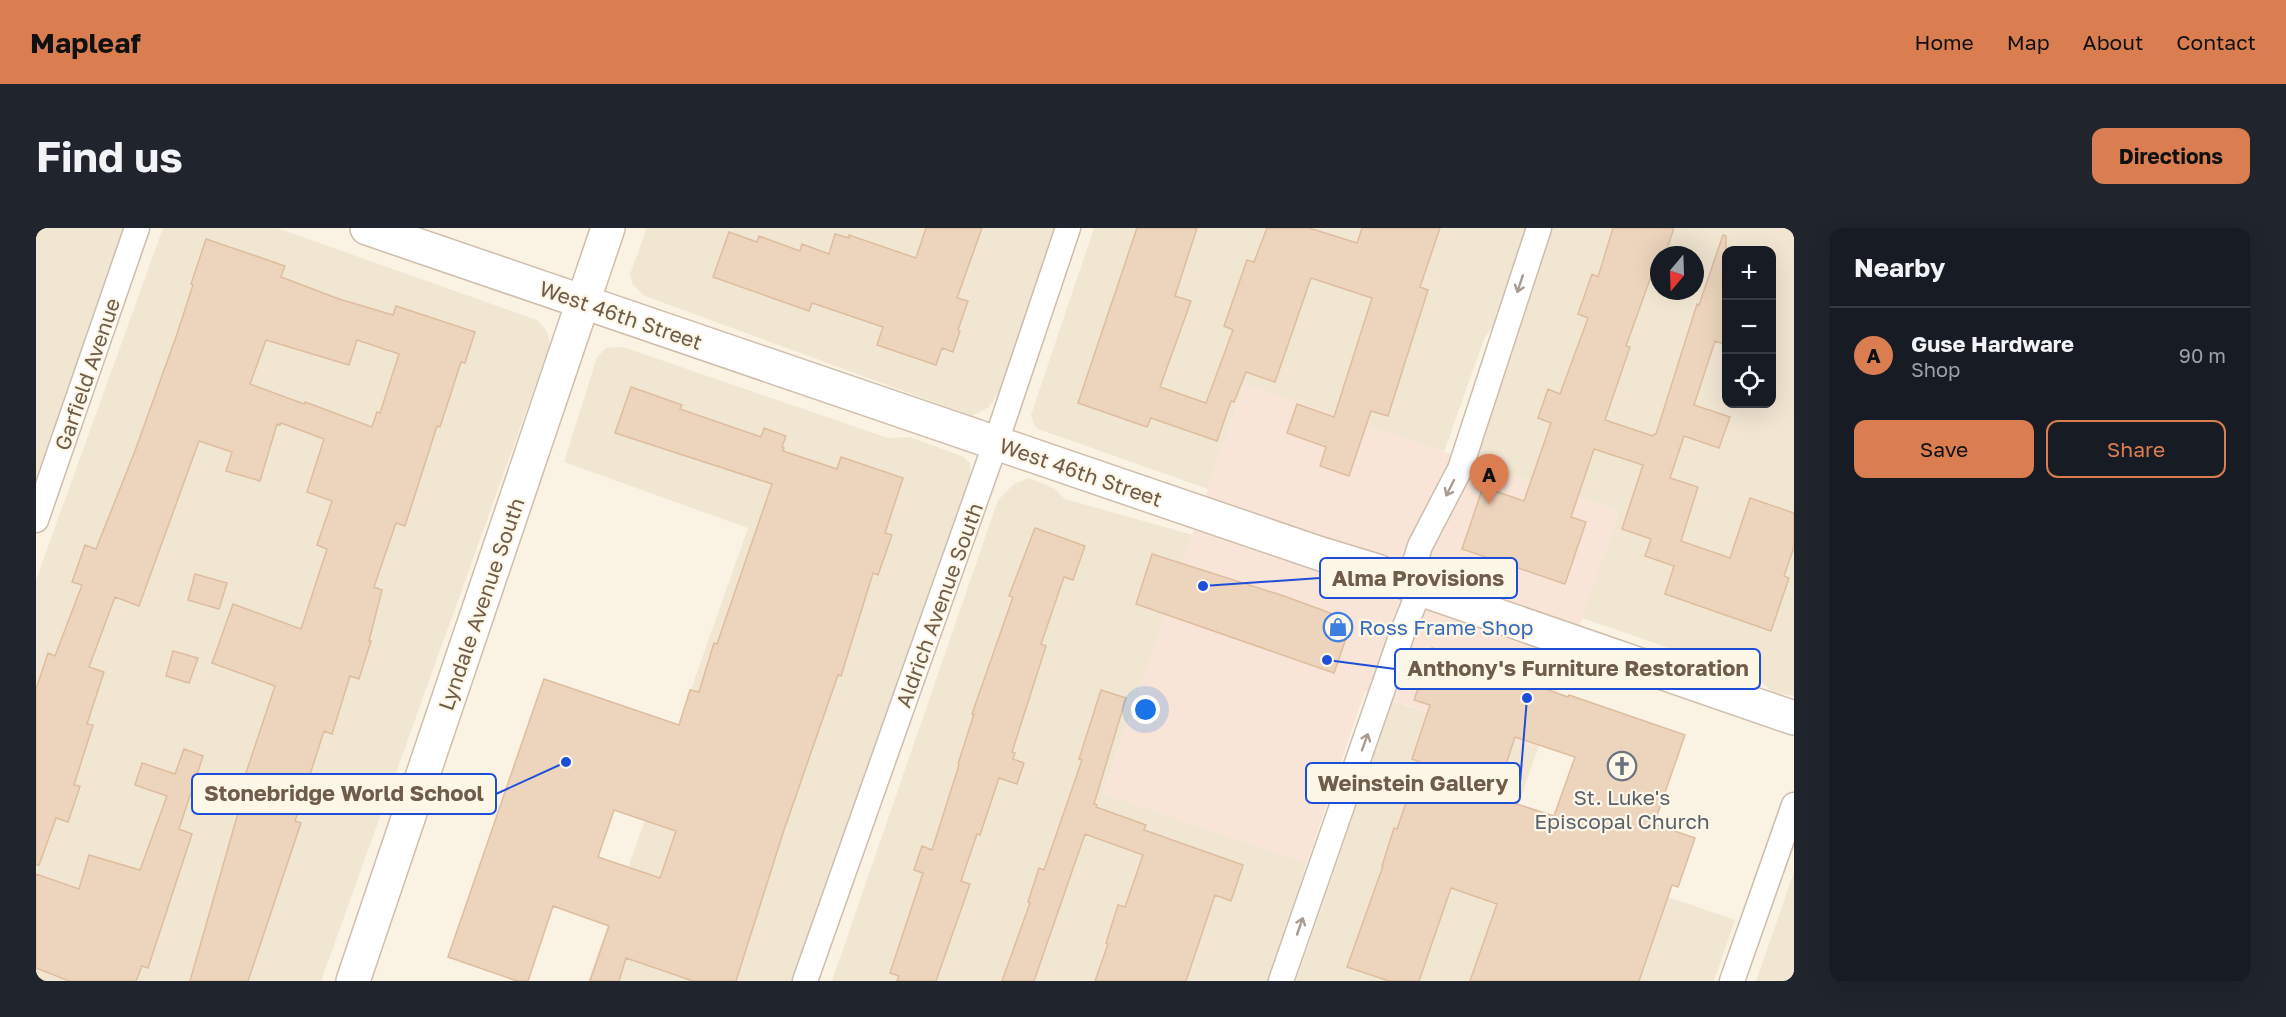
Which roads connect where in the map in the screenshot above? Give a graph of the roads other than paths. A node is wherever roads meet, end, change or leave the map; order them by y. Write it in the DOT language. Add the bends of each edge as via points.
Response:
graph roads {
  1 [pos="137,228"];
  2 [pos="368,228"];
  3 [pos="608,228"];
  4 [pos="1068,228"];
  5 [pos="1539,228"];
  6 [pos="583,302"];
  7 [pos="996,442"];
  8 [pos="36,520"];
  9 [pos="1414,587"];
  10 [pos="1794,718"];
  11 [pos="1794,805"];
  12 [pos="352,980"];
  13 [pos="805,981"];
  14 [pos="1281,981"];
  15 [pos="1732,981"];
  1 -- 8 [label="street, Garfield Avenue"];
  2 -- 6 [label="street, West 46th Street"];
  3 -- 6 [label="street, Lyndale Avenue South"];
  4 -- 7 [label="street, Aldrich Avenue South"];
  5 -- 9 [label="street, one-way" via="1460,469 1420,546"];
  6 -- 7 [label="street, West 46th Street"];
  6 -- 12 [label="street, Lyndale Avenue South"];
  7 -- 9 [label="street, West 46th Street"];
  7 -- 13 [label="street, Aldrich Avenue South"];
  9 -- 10 [label="street, West 46th Street"];
  14 -- 9 [label="street, one-way" via="1403,631"];
  11 -- 15 [label="street"];
}
